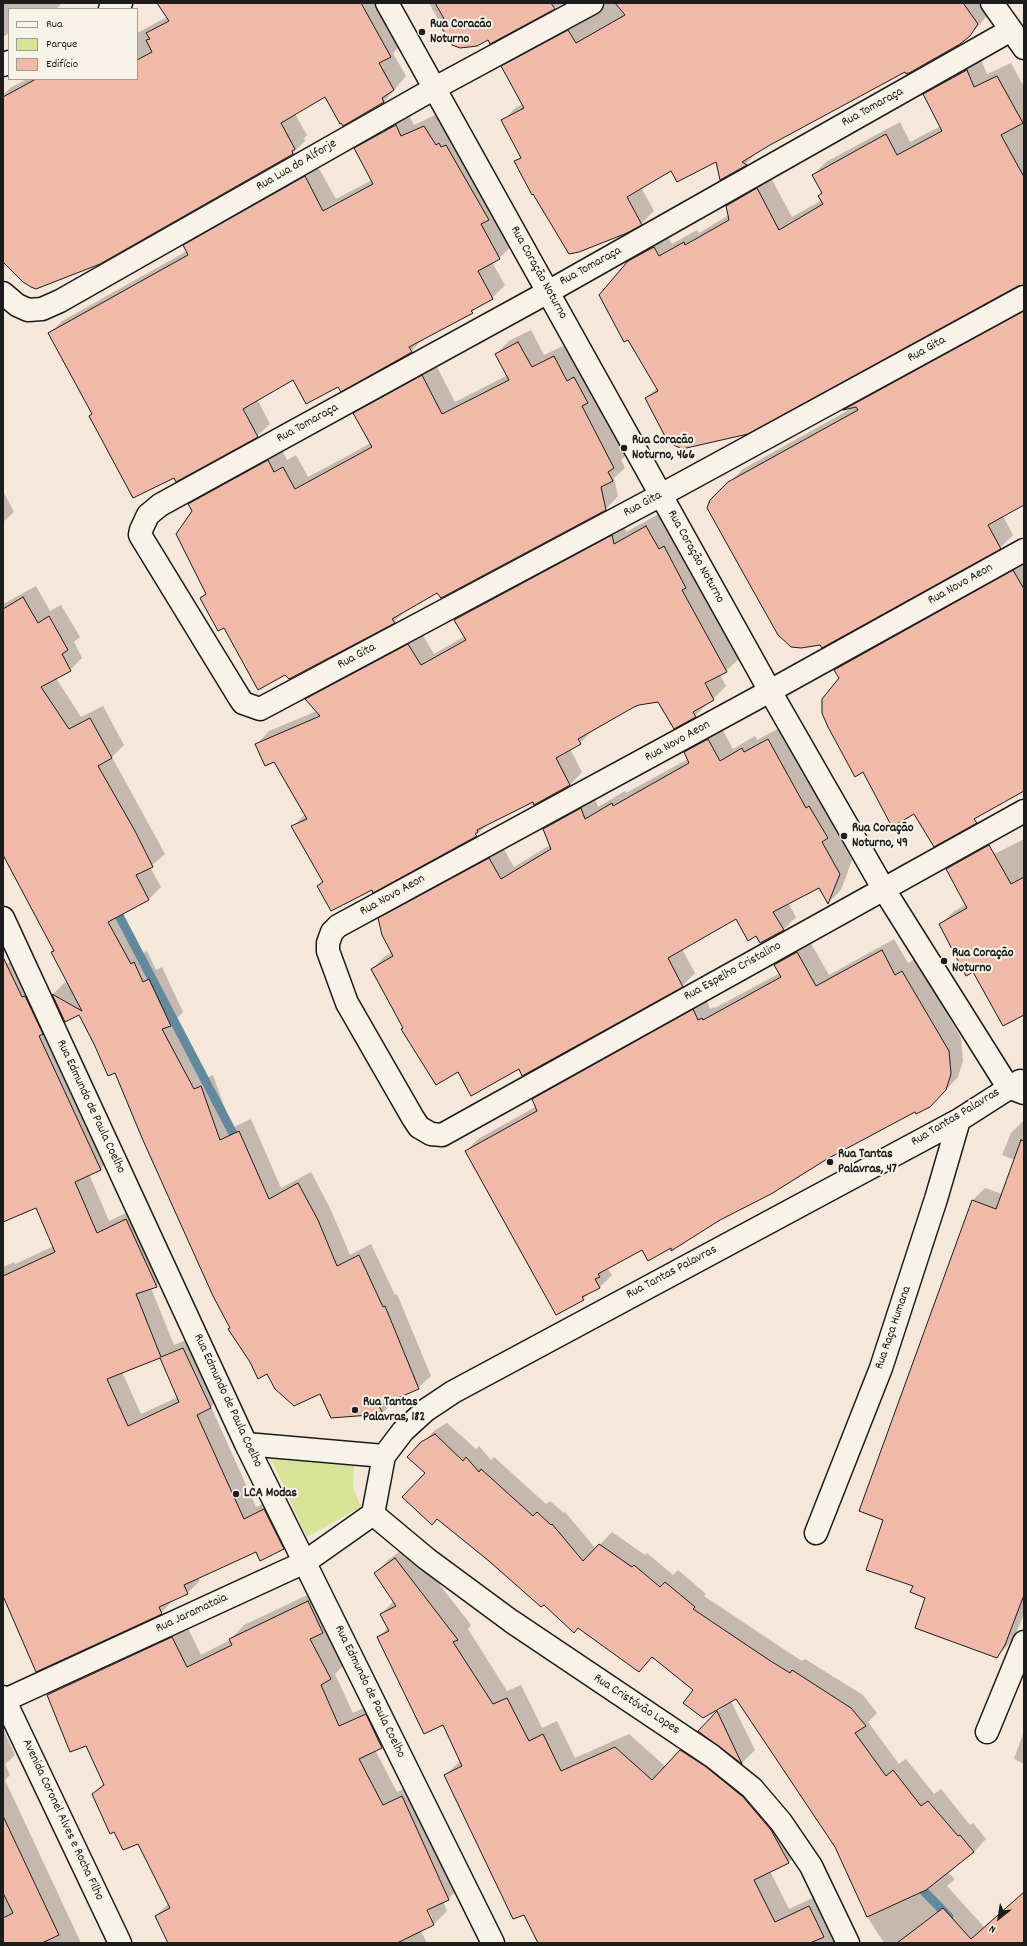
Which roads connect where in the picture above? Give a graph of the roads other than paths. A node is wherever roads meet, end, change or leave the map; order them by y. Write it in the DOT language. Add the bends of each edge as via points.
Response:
graph roads {
  1 [pos="121,3"];
  2 [pos="387,3"];
  3 [pos="592,3"];
  4 [pos="992,3"];
  5 [pos="112,8"];
  6 [pos="1011,30"];
  7 [pos="1024,48"];
  8 [pos="436,88"];
  9 [pos="548,292"];
  10 [pos="3,293"];
  11 [pos="1024,297"];
  12 [pos="661,495"];
  13 [pos="1024,550"];
  14 [pos="770,691"];
  15 [pos="260,709"];
  16 [pos="1024,810"];
  17 [pos="883,888"];
  18 [pos="3,918"];
  19 [pos="1019,1086"];
  20 [pos="959,1120"];
  21 [pos="442,1135"];
  22 [pos="246,1444"];
  23 [pos="384,1456"];
  24 [pos="373,1514"];
  25 [pos="816,1533"];
  26 [pos="305,1562"];
  27 [pos="1024,1642"];
  28 [pos="4,1700"];
  29 [pos="987,1732"];
  30 [pos="120,1943"];
  31 [pos="493,1943"];
  32 [pos="848,1943"];
  1 -- 5 [label="street"];
  2 -- 8 [label="street, Rua Coração Noturno"];
  3 -- 8 [label="street, Rua Lua do Alforje"];
  4 -- 6 [label="street"];
  6 -- 7 [label="street"];
  6 -- 9 [label="street, Rua Tomaraça"];
  8 -- 9 [label="street, Rua Coração Noturno"];
  8 -- 10 [label="street, Rua Lua do Alforje" via="54,304 42,309 28,310 17,305"];
  9 -- 12 [label="street, Rua Coração Noturno"];
  9 -- 15 [label="street, Rua Tomaraça" via="160,505 148,515 140,535 243,703"];
  11 -- 12 [label="street, Rua Gita"];
  12 -- 14 [label="street, Rua Coração Noturno"];
  12 -- 15 [label="street, Rua Gita"];
  13 -- 14 [label="street, Rua Novo Aeon"];
  14 -- 17 [label="street, Rua Coração Noturno"];
  14 -- 21 [label="street, Rua Novo Aeon" via="332,932 328,951 347,1003 419,1127 431,1134"];
  16 -- 17 [label="street, Rua Espelho Cristalino"];
  17 -- 19 [label="street, Rua Coração Noturno"];
  17 -- 21 [label="street, Rua Espelho Cristalino"];
  18 -- 22 [label="street, Rua Edmundo de Paula Coelho"];
  19 -- 20 [label="street, Rua Tantas Palavras"];
  20 -- 23 [label="street, Rua Tantas Palavras" via="453,1392 426,1410 403,1431"];
  20 -- 25 [label="street, Rua Raça Humana" via="881,1368"];
  22 -- 23 [label="street"];
  22 -- 26 [label="street, Rua Edmundo de Paula Coelho"];
  23 -- 24 [label="street, Rua Tantas Palavras"];
  24 -- 26 [label="street, Rua Jaramataia"];
  24 -- 32 [label="street, Rua Cristóvão Lopes" via="427,1559 504,1616 712,1756 752,1788 781,1822 811,1866"];
  26 -- 28 [label="street, Rua Jaramataia"];
  26 -- 31 [label="street, Rua Edmundo de Paula Coelho"];
  27 -- 29 [label="street"];
  28 -- 30 [label="street, Avenida Coronel Alves e Rocha Filho"];
}
